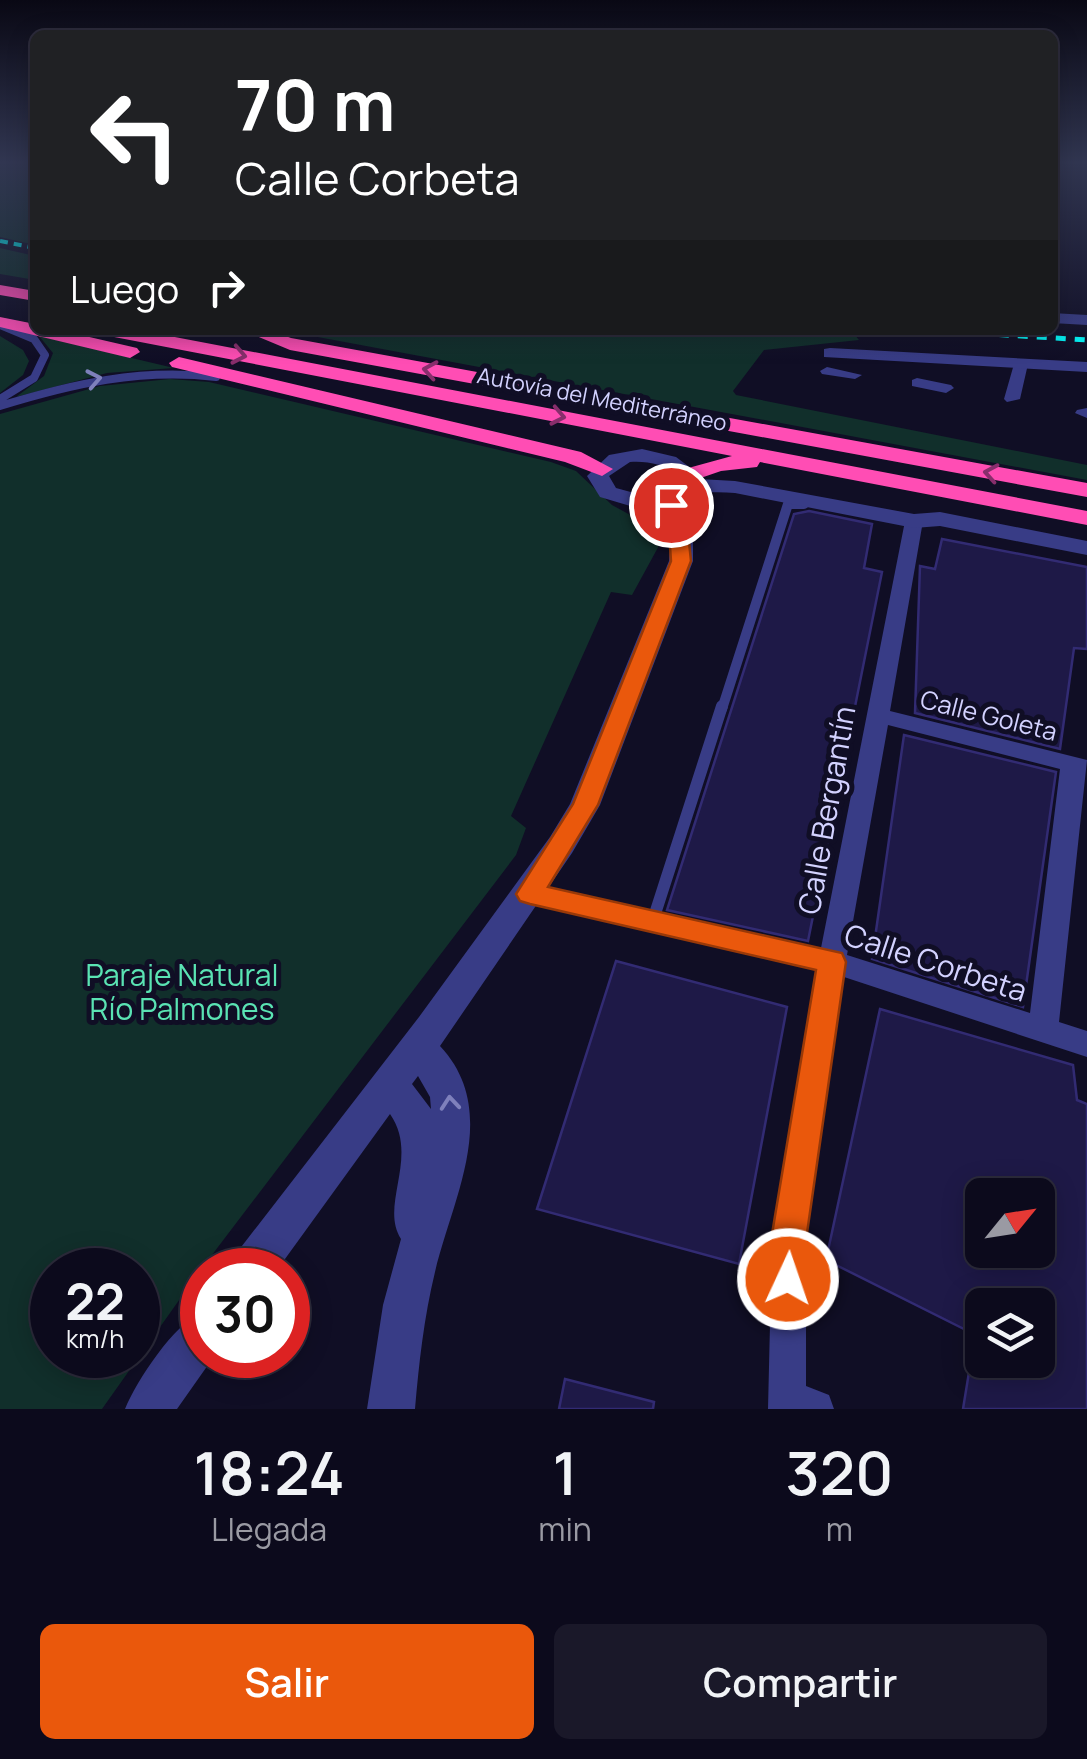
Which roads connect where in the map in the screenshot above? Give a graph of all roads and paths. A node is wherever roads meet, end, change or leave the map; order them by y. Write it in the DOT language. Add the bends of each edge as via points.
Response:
graph roads {
  1 [pos="0,278"];
  2 [pos="30,283"];
  3 [pos="0,290"];
  4 [pos="30,295"];
  5 [pos="0,309"];
  6 [pos="30,315"];
  7 [pos="1058,318"];
  8 [pos="1087,320"];
  9 [pos="0,323"];
  10 [pos="30,329"];
  11 [pos="56,335"];
  12 [pos="134,335"];
  13 [pos="242,335"];
  14 [pos="265,335"];
  15 [pos="290,344"];
  16 [pos="941,359"];
  17 [pos="1021,364"];
  18 [pos="840,365"];
  19 [pos="1087,368"];
  20 [pos="249,382"];
  21 [pos="931,385"];
  22 [pos="1013,400"];
  23 [pos="0,403"];
  24 [pos="602,468"];
  25 [pos="912,484"];
  26 [pos="685,487"];
  27 [pos="1087,490"];
  28 [pos="616,496"];
  29 [pos="823,503"];
  30 [pos="1087,518"];
  31 [pos="914,521"];
  32 [pos="679,532"];
  33 [pos="1087,548"];
  34 [pos="877,714"];
  35 [pos="1079,767"];
  36 [pos="530,894"];
  37 [pos="654,920"];
  38 [pos="832,962"];
  39 [pos="1043,1030"];
  40 [pos="1087,1044"];
  41 [pos="417,1048"];
  42 [pos="387,1086"];
  43 [pos="266,1248"];
  44 [pos="414,1266"];
  45 [pos="180,1366"];
  46 [pos="796,1405"];
  47 [pos="149,1409"];
  48 [pos="391,1409"];
  1 -- 2 [label="highway"];
  3 -- 4 [label="highway"];
  5 -- 6 [label="highway"];
  7 -- 8 [label="street"];
  9 -- 10 [label="highway"];
  9 -- 23 [label="lane" via="34,339 45,355 34,378"];
  11 -- 20 [label="highway"];
  12 -- 25 [label="highway, Autovía del Mediterráneo, one-way"];
  13 -- 15 [label="highway, Autovía del Mediterráneo"];
  14 -- 15 [label="highway"];
  27 -- 15 [label="highway, Autovía del Mediterráneo, one-way"];
  16 -- 17 [label="street"];
  16 -- 18 [label="street"];
  16 -- 21 [label="street"];
  17 -- 19 [label="street"];
  17 -- 22 [label="street"];
  23 -- 20 [label="lane, one-way" via="132,373 188,372"];
  20 -- 24 [label="highway"];
  24 -- 26 [label="street" via="651,456 679,465"];
  24 -- 28 [label="street" via="599,482"];
  25 -- 26 [label="highway" via="887,488 758,462 718,464"];
  25 -- 30 [label="highway, Autovía del Mediterráneo"];
  26 -- 28 [label="street" via="649,502"];
  26 -- 29 [label="street" via="735,487"];
  26 -- 32 [label="street" via="671,505"];
  28 -- 32 [label="street"];
  29 -- 31 [label="street"];
  29 -- 37 [label="lane" via="788,504"];
  31 -- 33 [label="street" via="940,519"];
  31 -- 34 [label="street, Calle Bergantín"];
  32 -- 36 [label="street" via="681,561 585,805"];
  34 -- 35 [label="street, Calle Goleta"];
  34 -- 38 [label="street, Calle Bergantín"];
  35 -- 39 [label="street"];
  36 -- 37 [label="street, Calle Corbeta"];
  36 -- 41 [label="street"];
  37 -- 38 [label="street, Calle Corbeta"];
  38 -- 39 [label="street, Calle Corbeta"];
  38 -- 46 [label="street, Calle Bergantín" via="788,1240"];
  39 -- 40 [label="street, Calle Corbeta"];
  41 -- 42 [label="street"];
  44 -- 41 [label="street, one-way" via="440,1190 452,1118 448,1084"];
  42 -- 43 [label="street"];
  42 -- 44 [label="street" via="410,1107 424,1152"];
  44 -- 48 [label="street"];
  45 -- 47 [label="street"];
}
